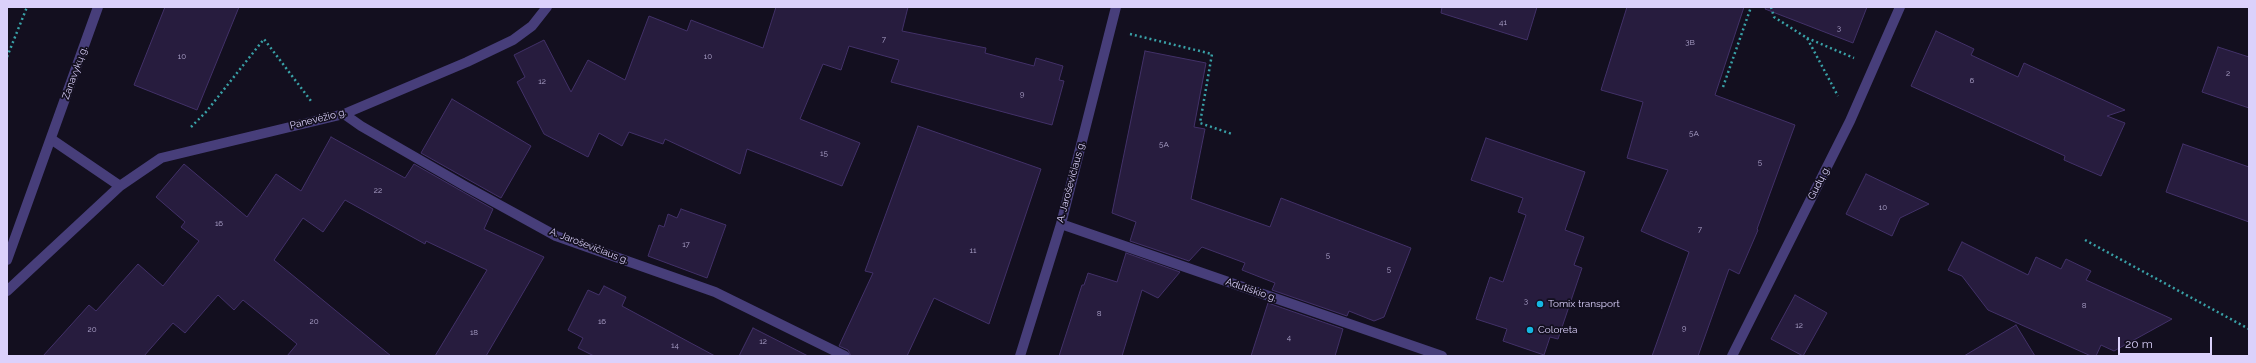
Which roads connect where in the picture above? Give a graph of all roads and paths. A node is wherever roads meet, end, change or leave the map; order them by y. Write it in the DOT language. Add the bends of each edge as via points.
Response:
graph roads {
  1 [pos="27,7"];
  2 [pos="98,7"];
  3 [pos="547,7"];
  4 [pos="1116,7"];
  5 [pos="1751,7"];
  6 [pos="1771,7"];
  7 [pos="1900,7"];
  8 [pos="1111,29"];
  9 [pos="1807,38"];
  10 [pos="7,57"];
  11 [pos="1874,66"];
  12 [pos="1723,87"];
  13 [pos="344,114"];
  14 [pos="323,118"];
  15 [pos="1850,121"];
  16 [pos="189,129"];
  17 [pos="1232,134"];
  18 [pos="51,139"];
  19 [pos="120,186"];
  20 [pos="1061,224"];
  21 [pos="2085,240"];
  22 [pos="7,260"];
  23 [pos="7,291"];
  24 [pos="2249,329"];
  25 [pos="845,356"];
  26 [pos="1020,356"];
  27 [pos="1442,356"];
  28 [pos="1732,356"];
  1 -- 10 [label="path"];
  2 -- 18 [label="street, Zanavykų g."];
  3 -- 13 [label="street, Panevėžio g." via="532,26 513,40"];
  4 -- 8 [label="street, A. Jaroševičiaus g."];
  5 -- 12 [label="path"];
  6 -- 9 [label="path" via="1774,17"];
  7 -- 11 [label="street, Gudų g."];
  8 -- 17 [label="path" via="1212,54 1200,123"];
  8 -- 20 [label="street, A. Jaroševičiaus g."];
  9 -- 11 [label="path"];
  9 -- 15 [label="path"];
  11 -- 15 [label="street, Gudų g."];
  13 -- 14 [label="street, Panevėžio g."];
  13 -- 25 [label="street, A. Jaroševičiaus g." via="465,186 556,236 715,292"];
  14 -- 16 [label="path" via="264,39 206,112"];
  14 -- 19 [label="street, Panevėžio g." via="161,158"];
  15 -- 28 [label="street, Gudų g."];
  18 -- 19 [label="street"];
  18 -- 22 [label="street"];
  19 -- 23 [label="street, Panevėžio g."];
  20 -- 26 [label="street, A. Jaroševičiaus g."];
  20 -- 27 [label="street, Adutiškio g."];
  21 -- 24 [label="path"];
}
